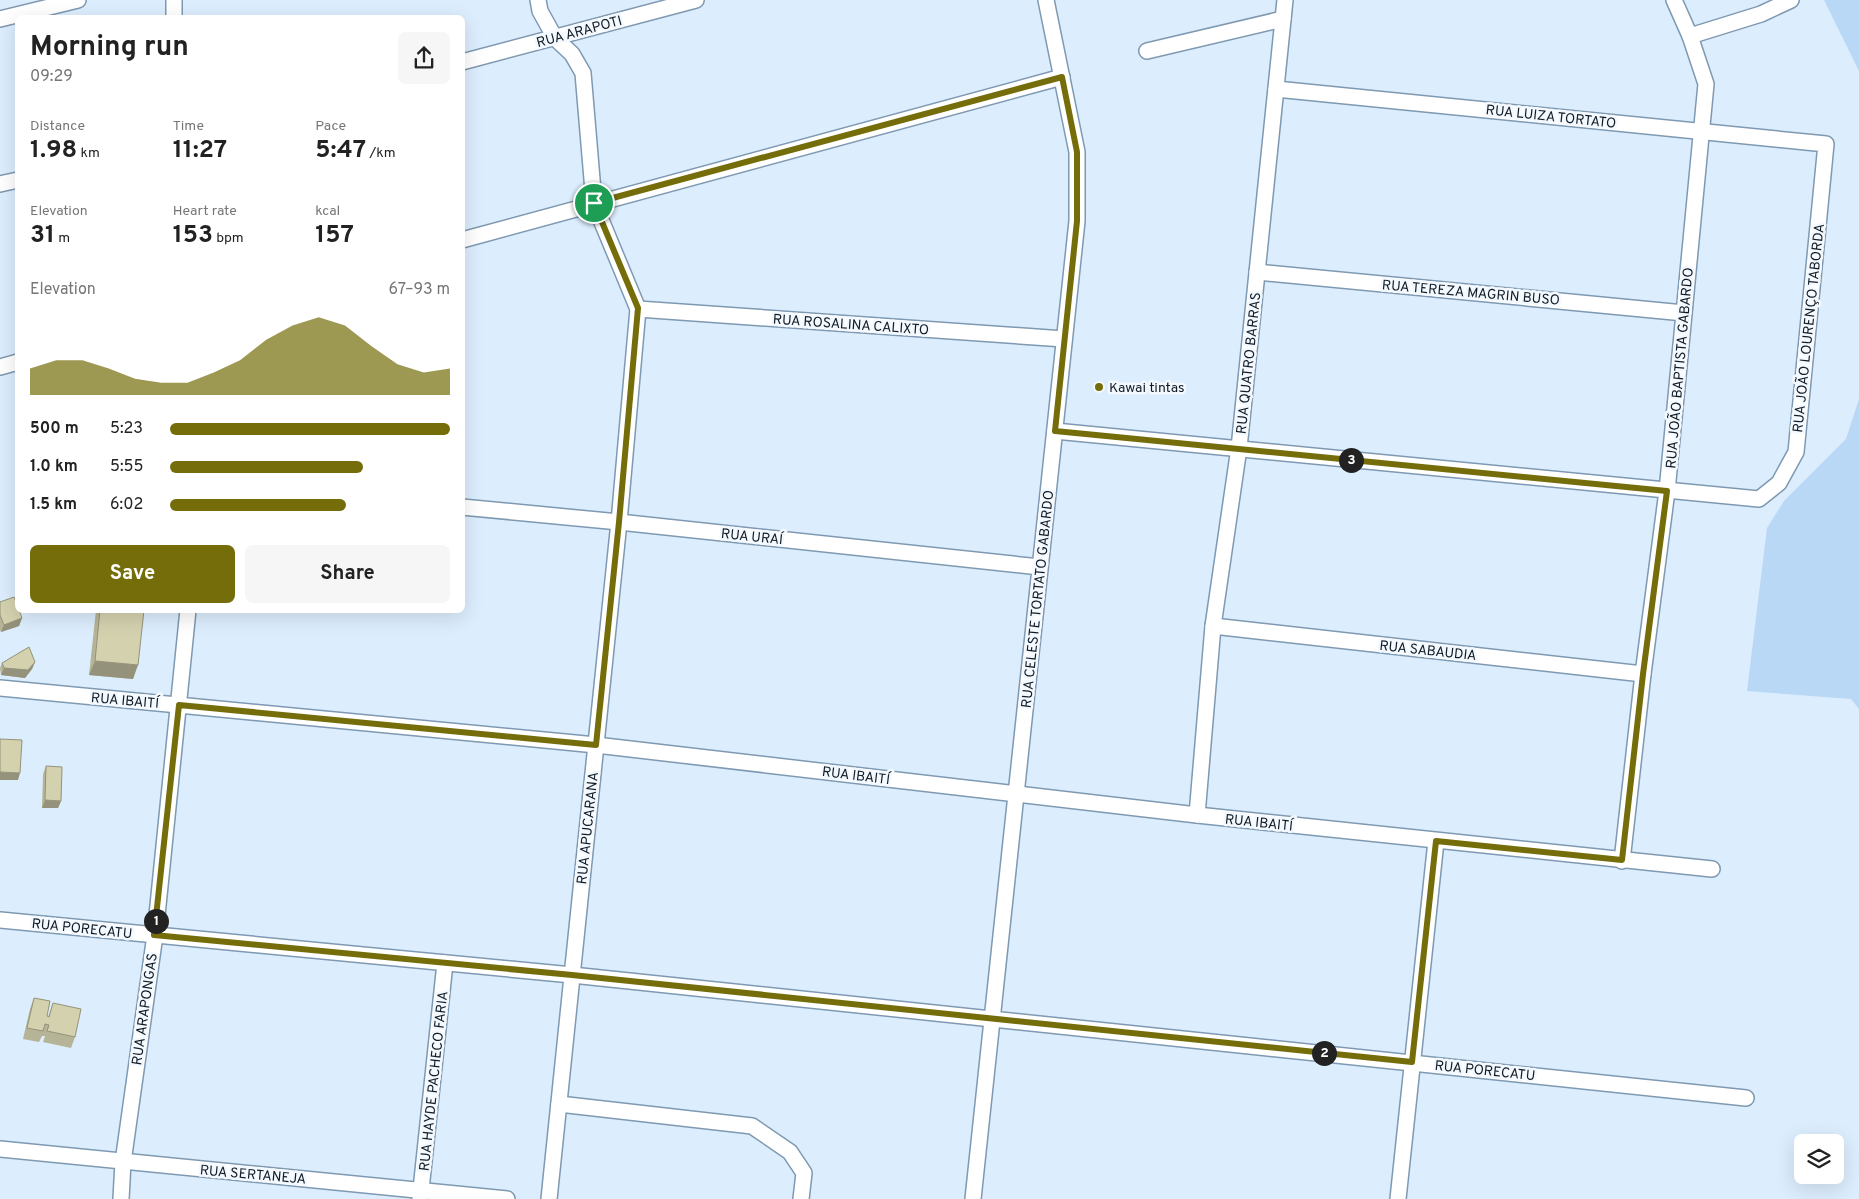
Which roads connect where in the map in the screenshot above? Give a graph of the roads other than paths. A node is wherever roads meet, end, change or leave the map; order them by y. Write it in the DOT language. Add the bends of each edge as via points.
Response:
graph roads {
  1 [pos="78,0"];
  2 [pos="174,0"];
  3 [pos="538,0"];
  4 [pos="696,0"];
  5 [pos="1046,0"];
  6 [pos="1285,0"];
  7 [pos="1674,0"];
  8 [pos="1791,0"];
  9 [pos="15,15"];
  10 [pos="16,15"];
  11 [pos="174,15"];
  12 [pos="0,19"];
  13 [pos="1283,19"];
  14 [pos="1690,36"];
  15 [pos="555,38"];
  16 [pos="1147,51"];
  17 [pos="465,61"];
  18 [pos="1062,77"];
  19 [pos="1276,89"];
  20 [pos="1701,132"];
  21 [pos="1826,144"];
  22 [pos="15,181"];
  23 [pos="0,184"];
  24 [pos="594,203"];
  25 [pos="465,239"];
  26 [pos="1257,272"];
  27 [pos="638,308"];
  28 [pos="1684,313"];
  29 [pos="1064,339"];
  30 [pos="15,363"];
  31 [pos="0,367"];
  32 [pos="1055,431"];
  33 [pos="1239,448"];
  34 [pos="1667,491"];
  35 [pos="465,507"];
  36 [pos="619,522"];
  37 [pos="1040,567"];
  38 [pos="188,613"];
  39 [pos="1213,626"];
  40 [pos="1643,674"];
  41 [pos="0,688"];
  42 [pos="179,705"];
  43 [pos="596,745"];
  44 [pos="1016,793"];
  45 [pos="1197,815"];
  46 [pos="1436,841"];
  47 [pos="1622,860"];
  48 [pos="1712,869"];
  49 [pos="0,920"];
  50 [pos="154,935"];
  51 [pos="445,963"];
  52 [pos="572,975"];
  53 [pos="992,1018"];
  54 [pos="1412,1062"];
  55 [pos="1746,1098"];
  56 [pos="559,1104"];
  57 [pos="0,1149"];
  58 [pos="123,1162"];
  59 [pos="421,1194"];
  60 [pos="121,1199"];
  61 [pos="506,1199"];
  62 [pos="550,1199"];
  63 [pos="801,1199"];
  64 [pos="973,1199"];
  65 [pos="1398,1199"];
  1 -- 10 [label="street"];
  2 -- 11 [label="street"];
  3 -- 15 [label="street, RUA APUCARANA" via="540,11"];
  4 -- 15 [label="street, RUA ARAPOTI"];
  5 -- 18 [label="street, RUA CELESTE TORTATO GABARDO"];
  6 -- 13 [label="street, RUA QUATRO BARRAS"];
  7 -- 14 [label="street, RUA JOÃO BAPTISTA GABARDO"];
  8 -- 14 [label="street" via="1761,14"];
  9 -- 12 [label="street"];
  13 -- 16 [label="street"];
  13 -- 19 [label="street, RUA QUATRO BARRAS"];
  14 -- 20 [label="street, RUA JOÃO BAPTISTA GABARDO" via="1706,84"];
  15 -- 17 [label="street, RUA ARAPOTI"];
  15 -- 24 [label="street, RUA APUCARANA" via="572,54 583,72"];
  18 -- 24 [label="street"];
  18 -- 29 [label="street, RUA CELESTE TORTATO GABARDO" via="1077,152 1077,221"];
  19 -- 20 [label="street, RUA LUIZA TORTATO"];
  19 -- 26 [label="street, RUA QUATRO BARRAS"];
  20 -- 21 [label="street, RUA LUIZA TORTATO"];
  20 -- 28 [label="street, RUA JOÃO BAPTISTA GABARDO"];
  21 -- 34 [label="street, RUA JOÃO LOURENÇO TABORDA" via="1796,452 1778,483 1760,499"];
  22 -- 23 [label="street"];
  24 -- 25 [label="street"];
  24 -- 27 [label="street, RUA APUCARANA"];
  26 -- 28 [label="street, RUA TEREZA MAGRIN BUSO"];
  26 -- 33 [label="street, RUA QUATRO BARRAS"];
  27 -- 29 [label="street, RUA ROSALINA CALIXTO"];
  27 -- 36 [label="street, RUA APUCARANA"];
  28 -- 34 [label="street, RUA JOÃO BAPTISTA GABARDO"];
  29 -- 32 [label="street, RUA CELESTE TORTATO GABARDO"];
  30 -- 31 [label="street"];
  32 -- 33 [label="street"];
  32 -- 37 [label="street, RUA CELESTE TORTATO GABARDO"];
  33 -- 34 [label="street"];
  33 -- 39 [label="street, RUA QUATRO BARRAS"];
  34 -- 40 [label="street, RUA JOÃO BAPTISTA GABARDO"];
  35 -- 36 [label="street, RUA URAÍ"];
  36 -- 37 [label="street, RUA URAÍ"];
  36 -- 43 [label="street, RUA APUCARANA"];
  37 -- 44 [label="street, RUA CELESTE TORTATO GABARDO"];
  38 -- 42 [label="street, RUA ARAPONGAS"];
  39 -- 40 [label="street, RUA SABAUDIA"];
  39 -- 45 [label="street, RUA QUATRO BARRAS"];
  40 -- 47 [label="street, RUA JOÃO BAPTISTA GABARDO"];
  41 -- 42 [label="street, RUA IBAITÍ"];
  42 -- 43 [label="street, RUA IBAITÍ"];
  42 -- 50 [label="street, RUA ARAPONGAS"];
  43 -- 44 [label="street, RUA IBAITÍ"];
  43 -- 52 [label="street, RUA APUCARANA"];
  44 -- 45 [label="street, RUA IBAITÍ"];
  44 -- 53 [label="street, RUA CELESTE TORTATO GABARDO"];
  45 -- 46 [label="street, RUA IBAITÍ"];
  46 -- 47 [label="street, RUA IBAITÍ"];
  46 -- 54 [label="street"];
  47 -- 48 [label="street, RUA IBAITÍ"];
  49 -- 50 [label="street, RUA PORECATU"];
  50 -- 51 [label="street, RUA PORECATU"];
  50 -- 58 [label="street, RUA ARAPONGAS"];
  51 -- 52 [label="street, RUA PORECATU"];
  51 -- 59 [label="street, RUA HAYDE PACHECO FARIA"];
  52 -- 53 [label="street, RUA PORECATU"];
  52 -- 56 [label="street, RUA APUCARANA"];
  53 -- 54 [label="street, RUA PORECATU"];
  53 -- 64 [label="street, RUA CELESTE TORTATO GABARDO"];
  54 -- 55 [label="street, RUA PORECATU"];
  54 -- 65 [label="street"];
  56 -- 62 [label="street, RUA APUCARANA"];
  56 -- 63 [label="street" via="752,1126 790,1152 804,1173"];
  57 -- 58 [label="street, RUA SERTANEJA"];
  58 -- 59 [label="street, RUA SERTANEJA"];
  58 -- 60 [label="street, RUA ARAPONGAS"];
  59 -- 61 [label="street, RUA SERTANEJA"];
}
